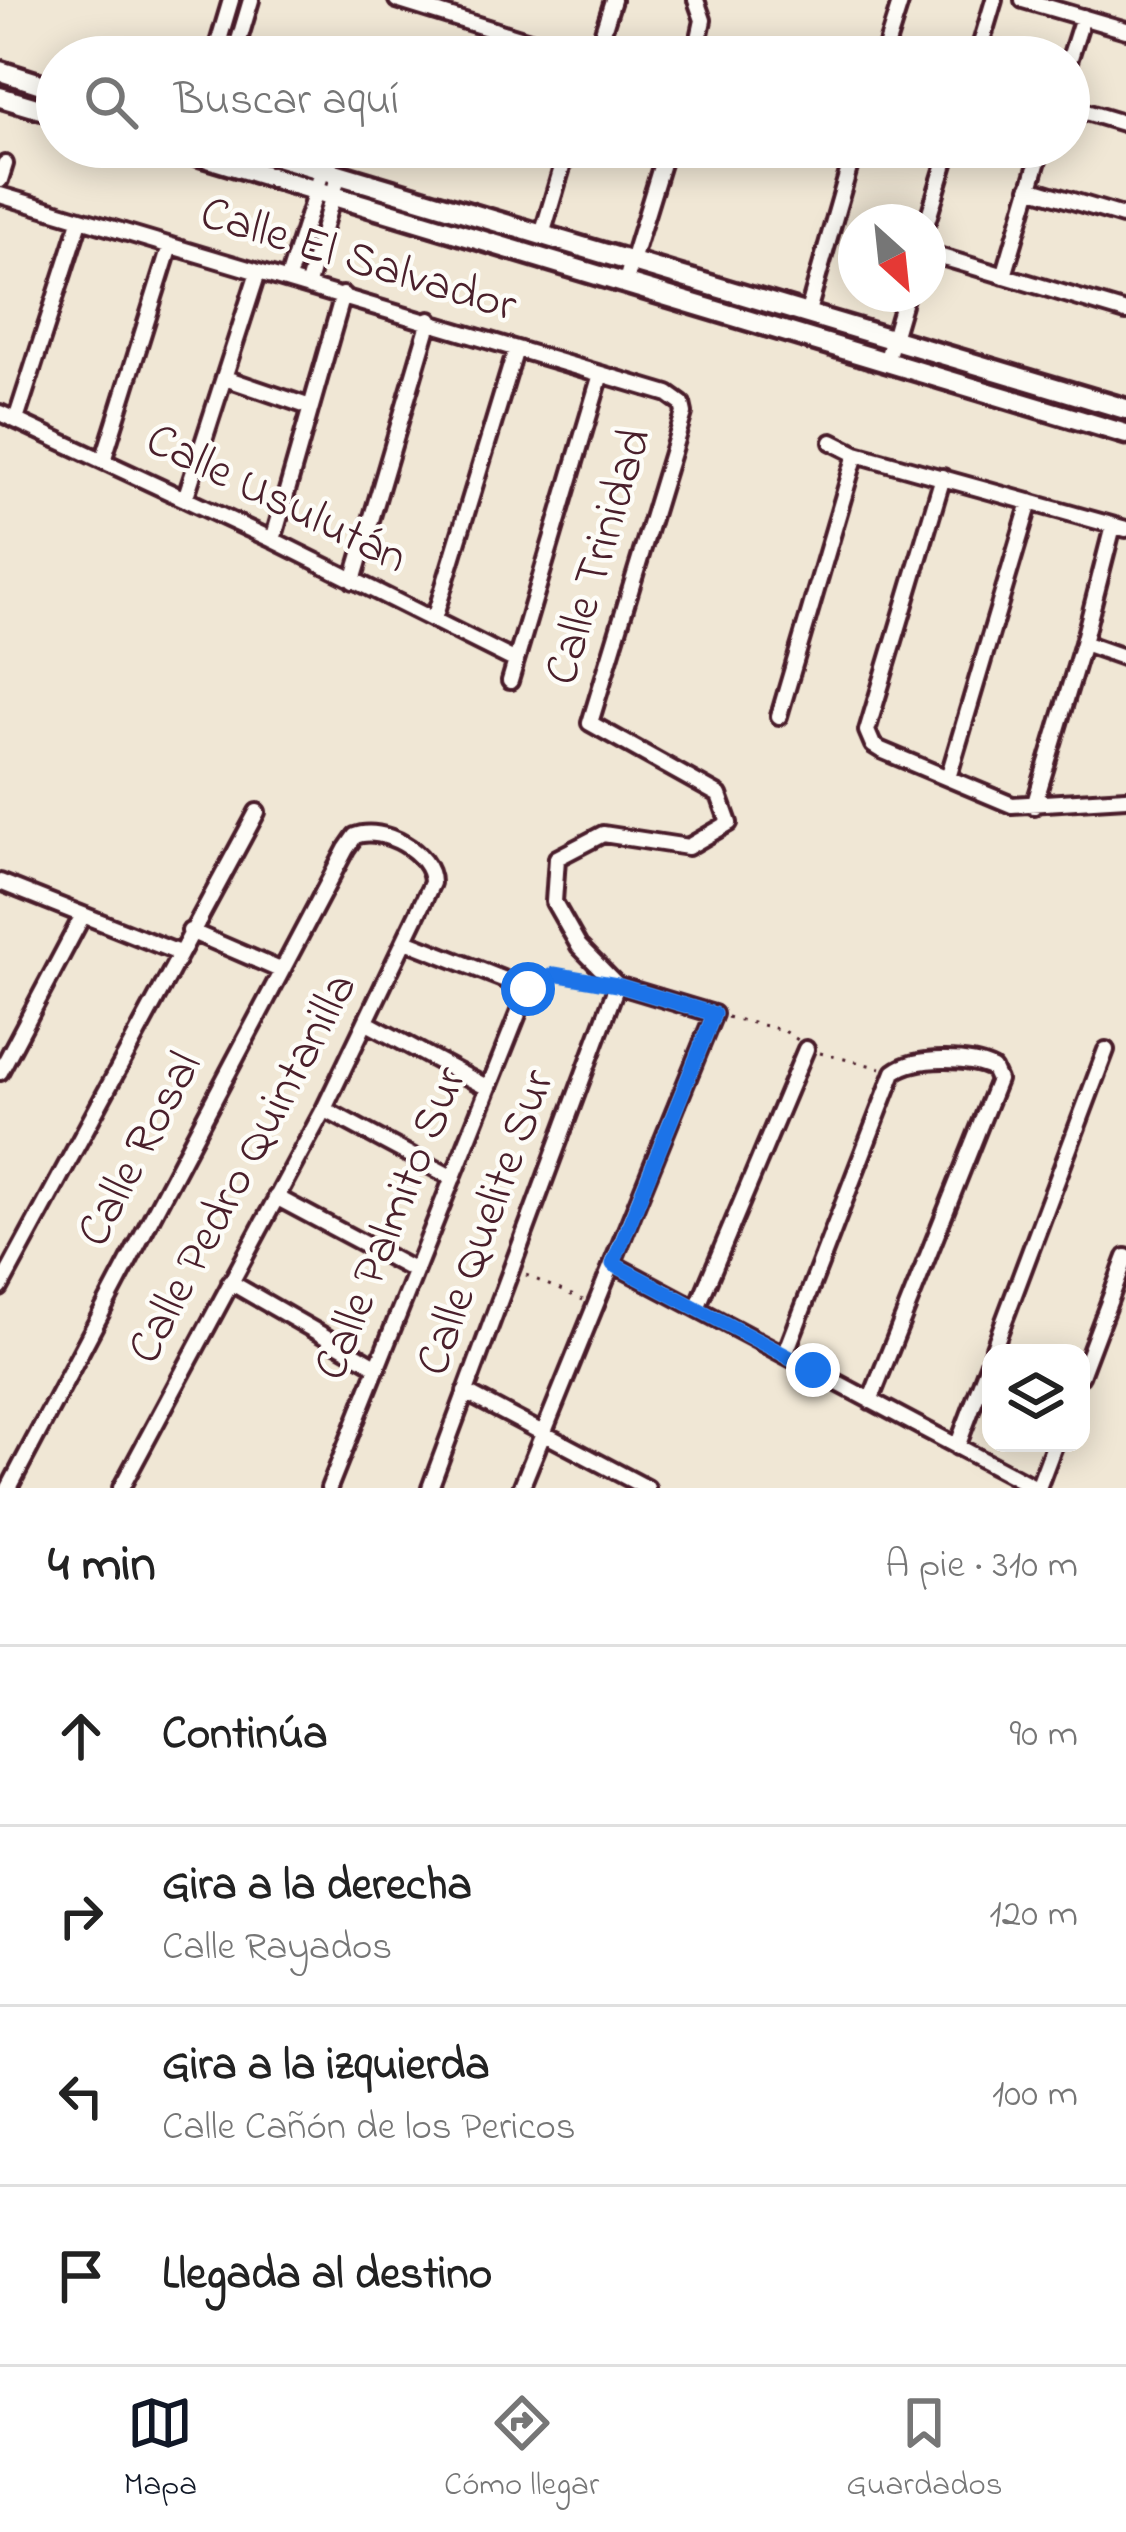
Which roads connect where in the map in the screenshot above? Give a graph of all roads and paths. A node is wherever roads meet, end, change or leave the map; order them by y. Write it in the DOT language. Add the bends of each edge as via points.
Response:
graph roads {
  1 [pos="231,0"];
  2 [pos="251,0"];
  3 [pos="397,0"];
  4 [pos="613,0"];
  5 [pos="696,0"];
  6 [pos="901,0"];
  7 [pos="994,0"];
  8 [pos="1023,0"];
  9 [pos="1083,17"];
  10 [pos="1126,30"];
  11 [pos="221,36"];
  12 [pos="241,36"];
  13 [pos="513,36"];
  14 [pos="602,36"];
  15 [pos="700,36"];
  16 [pos="890,36"];
  17 [pos="983,36"];
  18 [pos="1077,36"];
  19 [pos="0,71"];
  20 [pos="36,82"];
  21 [pos="0,97"];
  22 [pos="36,108"];
  23 [pos="1090,113"];
  24 [pos="1126,124"];
  25 [pos="5,164"];
  26 [pos="241,168"];
  27 [pos="320,168"];
  28 [pos="562,168"];
  29 [pos="660,168"];
  30 [pos="849,168"];
  31 [pos="944,168"];
  32 [pos="1035,168"];
  33 [pos="331,171"];
  34 [pos="0,180"];
  35 [pos="1029,188"];
  36 [pos="324,193"];
  37 [pos="0,195"];
  38 [pos="933,204"];
  39 [pos="1126,217"];
  40 [pos="80,220"];
  41 [pos="542,235"];
  42 [pos="170,246"];
  43 [pos="946,258"];
  44 [pos="631,261"];
  45 [pos="259,272"];
  46 [pos="1004,276"];
  47 [pos="288,279"];
  48 [pos="308,284"];
  49 [pos="625,284"];
  50 [pos="343,295"];
  51 [pos="901,312"];
  52 [pos="1126,312"];
  53 [pos="807,315"];
  54 [pos="430,320"];
  55 [pos="893,338"];
  56 [pos="516,349"];
  57 [pos="887,359"];
  58 [pos="601,374"];
  59 [pos="225,378"];
  60 [pos="310,407"];
  61 [pos="1126,410"];
  62 [pos="0,413"];
  63 [pos="684,413"];
  64 [pos="16,420"];
  65 [pos="1126,434"];
  66 [pos="832,442"];
  67 [pos="856,454"];
  68 [pos="103,461"];
  69 [pos="944,477"];
  70 [pos="184,499"];
  71 [pos="1030,502"];
  72 [pos="1120,527"];
  73 [pos="273,540"];
  74 [pos="353,581"];
  75 [pos="434,619"];
  76 [pos="1084,643"];
  77 [pos="1126,658"];
  78 [pos="516,662"];
  79 [pos="510,681"];
  80 [pos="779,716"];
  81 [pos="949,778"];
  82 [pos="1126,798"];
  83 [pos="1034,806"];
  84 [pos="257,812"];
  85 [pos="346,849"];
  86 [pos="0,882"];
  87 [pos="83,915"];
  88 [pos="190,931"];
  89 [pos="406,941"];
  90 [pos="178,953"];
  91 [pos="280,970"];
  92 [pos="617,985"];
  93 [pos="528,989"];
  94 [pos="367,1023"];
  95 [pos="806,1049"];
  96 [pos="1106,1049"];
  97 [pos="0,1072"];
  98 [pos="488,1088"];
  99 [pos="324,1108"];
  100 [pos="453,1178"];
  101 [pos="276,1197"];
  102 [pos="1126,1257"];
  103 [pos="613,1264"];
  104 [pos="513,1269"];
  105 [pos="415,1271"];
  106 [pos="230,1282"];
  107 [pos="0,1288"];
  108 [pos="596,1306"];
  109 [pos="697,1309"];
  110 [pos="996,1344"];
  111 [pos="1090,1352"];
  112 [pos="785,1355"];
  113 [pos="378,1367"];
  114 [pos="982,1381"];
  115 [pos="466,1392"];
  116 [pos="870,1401"];
  117 [pos="542,1432"];
  118 [pos="957,1447"];
  119 [pos="1051,1452"];
  120 [pos="9,1488"];
  121 [pos="121,1488"];
  122 [pos="329,1488"];
  123 [pos="430,1488"];
  124 [pos="521,1488"];
  125 [pos="647,1488"];
  126 [pos="1037,1488"];
  1 -- 11 [label="street"];
  2 -- 12 [label="street"];
  3 -- 13 [label="street"];
  4 -- 14 [label="street"];
  5 -- 15 [label="street"];
  6 -- 16 [label="street"];
  7 -- 17 [label="street"];
  8 -- 9 [label="street"];
  9 -- 10 [label="street"];
  9 -- 18 [label="street"];
  19 -- 20 [label="street"];
  21 -- 22 [label="street"];
  23 -- 24 [label="street"];
  25 -- 34 [label="street"];
  26 -- 36 [label="street"];
  27 -- 33 [label="street"];
  28 -- 41 [label="street"];
  29 -- 44 [label="street"];
  30 -- 53 [label="street"];
  31 -- 38 [label="street"];
  32 -- 35 [label="street"];
  33 -- 36 [label="street"];
  33 -- 41 [label="street"];
  35 -- 39 [label="street"];
  35 -- 46 [label="street"];
  36 -- 47 [label="street"];
  36 -- 48 [label="street"];
  36 -- 49 [label="street"];
  37 -- 40 [label="street, Calle El Salvador"];
  40 -- 42 [label="street, Calle El Salvador"];
  40 -- 64 [label="street"];
  41 -- 44 [label="street"];
  42 -- 45 [label="street, Calle El Salvador"];
  42 -- 68 [label="street"];
  43 -- 46 [label="street"];
  44 -- 49 [label="street"];
  44 -- 53 [label="street"];
  45 -- 47 [label="street, Calle El Salvador"];
  45 -- 59 [label="street"];
  46 -- 52 [label="street"];
  47 -- 48 [label="street, Calle El Salvador"];
  48 -- 50 [label="street, Calle El Salvador"];
  49 -- 57 [label="street"];
  50 -- 54 [label="street, Calle El Salvador"];
  50 -- 60 [label="street"];
  51 -- 55 [label="street"];
  53 -- 55 [label="street"];
  54 -- 56 [label="street, Calle El Salvador"];
  54 -- 74 [label="street"];
  55 -- 57 [label="street"];
  55 -- 61 [label="street"];
  56 -- 58 [label="street, Calle El Salvador"];
  56 -- 75 [label="street"];
  57 -- 65 [label="street"];
  58 -- 63 [label="street, Calle El Salvador" via="676,398"];
  58 -- 78 [label="street"];
  59 -- 60 [label="street"];
  59 -- 70 [label="street"];
  60 -- 73 [label="street"];
  62 -- 64 [label="street, Calle Usulután"];
  63 -- 92 [label="street, Calle Trinidad" via="590,724 719,795 729,824 688,847 603,834 556,858 554,902 579,946"];
  64 -- 68 [label="street, Calle Usulután"];
  66 -- 67 [label="street"];
  67 -- 69 [label="street"];
  67 -- 80 [label="street"];
  68 -- 70 [label="street, Calle Usulután"];
  69 -- 71 [label="street"];
  69 -- 81 [label="street" via="867,731 874,746"];
  70 -- 73 [label="street, Calle Usulután"];
  71 -- 72 [label="street"];
  71 -- 81 [label="street"];
  72 -- 76 [label="street"];
  73 -- 74 [label="street, Calle Usulután"];
  74 -- 75 [label="street, Calle Usulután"];
  75 -- 78 [label="street, Calle Usulután"];
  76 -- 77 [label="street"];
  76 -- 83 [label="street"];
  78 -- 79 [label="street"];
  81 -- 83 [label="street"];
  82 -- 83 [label="street"];
  84 -- 88 [label="street"];
  85 -- 89 [label="street, Calle Pedro Quintanilla" via="355,836 376,833 432,872"];
  85 -- 91 [label="street, Calle Rosal"];
  86 -- 87 [label="street"];
  87 -- 90 [label="street"];
  87 -- 97 [label="street"];
  88 -- 90 [label="street"];
  88 -- 91 [label="street"];
  89 -- 93 [label="street"];
  89 -- 94 [label="street, Calle Pedro Quintanilla"];
  90 -- 107 [label="street"];
  91 -- 120 [label="street, Calle Rosal"];
  92 -- 93 [label="path" via="554,974"];
  92 -- 103 [label="street" via="714,1014"];
  92 -- 104 [label="street, Calle Quelite Sur"];
  93 -- 98 [label="street, Calle Palmito Sur"];
  94 -- 98 [label="street"];
  94 -- 99 [label="street, Calle Pedro Quintanilla"];
  95 -- 109 [label="street"];
  96 -- 110 [label="street"];
  98 -- 100 [label="street, Calle Palmito Sur"];
  99 -- 100 [label="street"];
  99 -- 101 [label="street, Calle Pedro Quintanilla"];
  100 -- 105 [label="street, Calle Palmito Sur"];
  101 -- 105 [label="street"];
  101 -- 106 [label="street, Calle Pedro Quintanilla"];
  102 -- 111 [label="street"];
  103 -- 108 [label="street"];
  103 -- 109 [label="street"];
  104 -- 108 [label="path"];
  104 -- 115 [label="street, Calle Quelite Sur"];
  105 -- 113 [label="street, Calle Palmito Sur"];
  106 -- 113 [label="street"];
  106 -- 121 [label="street, Calle Pedro Quintanilla"];
  108 -- 117 [label="street"];
  109 -- 112 [label="street"];
  112 -- 116 [label="street"];
  112 -- 116 [label="street" via="894,1072 915,1062 994,1069 998,1080"];
  113 -- 122 [label="street, Calle Palmito Sur"];
  114 -- 118 [label="street"];
  115 -- 117 [label="street"];
  115 -- 123 [label="street, Calle Quelite Sur"];
  116 -- 118 [label="street"];
  117 -- 124 [label="street"];
  117 -- 125 [label="street"];
  118 -- 126 [label="street"];
  119 -- 126 [label="street"];
}
